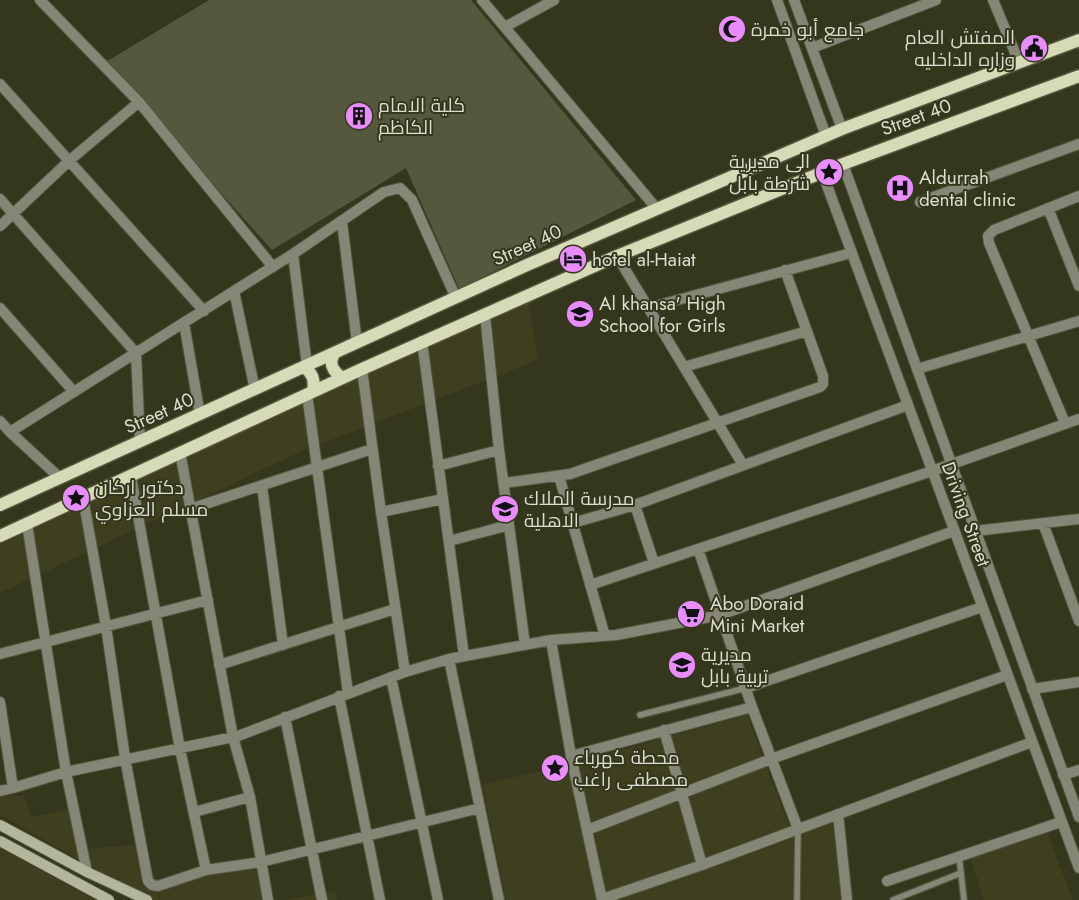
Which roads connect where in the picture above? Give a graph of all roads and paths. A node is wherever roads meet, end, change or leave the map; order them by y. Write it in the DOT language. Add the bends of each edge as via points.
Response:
graph roads {
  1 [pos="40,0"];
  2 [pos="482,0"];
  3 [pos="554,0"];
  4 [pos="777,0"];
  5 [pos="794,0"];
  6 [pos="936,0"];
  7 [pos="993,0"];
  8 [pos="505,27"];
  9 [pos="1077,43"];
  10 [pos="812,48"];
  11 [pos="1019,62"];
  12 [pos="1079,76"];
  13 [pos="0,84"];
  14 [pos="139,102"];
  15 [pos="842,129"];
  16 [pos="826,136"];
  17 [pos="1079,144"];
  18 [pos="70,160"];
  19 [pos="843,164"];
  20 [pos="822,172"];
  21 [pos="1079,196"];
  22 [pos="0,199"];
  23 [pos="920,202"];
  24 [pos="1048,208"];
  25 [pos="657,209"];
  26 [pos="13,214"];
  27 [pos="342,222"];
  28 [pos="0,226"];
  29 [pos="851,252"];
  30 [pos="293,254"];
  31 [pos="617,256"];
  32 [pos="273,267"];
  33 [pos="786,270"];
  34 [pos="1079,286"];
  35 [pos="234,291"];
  36 [pos="456,298"];
  37 [pos="0,308"];
  38 [pos="648,308"];
  39 [pos="204,310"];
  40 [pos="485,315"];
  41 [pos="1079,321"];
  42 [pos="184,323"];
  43 [pos="807,331"];
  44 [pos="1028,336"];
  45 [pos="422,341"];
  46 [pos="357,343"];
  47 [pos="136,353"];
  48 [pos="334,354"];
  49 [pos="305,367"];
  50 [pos="362,368"];
  51 [pos="684,368"];
  52 [pos="917,369"];
  53 [pos="342,378"];
  54 [pos="255,390"];
  55 [pos="74,392"];
  56 [pos="310,392"];
  57 [pos="908,405"];
  58 [pos="200,415"];
  59 [pos="1079,419"];
  60 [pos="0,420"];
  61 [pos="1065,423"];
  62 [pos="718,424"];
  63 [pos="10,432"];
  64 [pos="140,442"];
  65 [pos="372,449"];
  66 [pos="500,450"];
  67 [pos="180,452"];
  68 [pos="951,464"];
  69 [pos="743,465"];
  70 [pos="438,466"];
  71 [pos="318,467"];
  72 [pos="932,471"];
  73 [pos="559,476"];
  74 [pos="130,477"];
  75 [pos="60,478"];
  76 [pos="504,483"];
  77 [pos="262,486"];
  78 [pos="83,498"];
  79 [pos="443,499"];
  80 [pos="636,504"];
  81 [pos="0,505"];
  82 [pos="190,509"];
  83 [pos="381,512"];
  84 [pos="1079,519"];
  85 [pos="573,522"];
  86 [pos="1044,523"];
  87 [pos="27,524"];
  88 [pos="509,525"];
  89 [pos="954,531"];
  90 [pos="975,531"];
  91 [pos="0,536"];
  92 [pos="448,541"];
  93 [pos="698,549"];
  94 [pos="654,563"];
  95 [pos="590,584"];
  96 [pos="208,600"];
  97 [pos="982,607"];
  98 [pos="395,609"];
  99 [pos="157,613"];
  100 [pos="720,615"];
  101 [pos="1079,621"];
  102 [pos="106,626"];
  103 [pos="339,627"];
  104 [pos="605,636"];
  105 [pos="551,640"];
  106 [pos="46,642"];
  107 [pos="282,645"];
  108 [pos="524,645"];
  109 [pos="0,654"];
  110 [pos="464,656"];
  111 [pos="449,659"];
  112 [pos="219,665"];
  113 [pos="405,672"];
  114 [pos="1007,675"];
  115 [pos="391,677"];
  116 [pos="1079,682"];
  117 [pos="746,688"];
  118 [pos="1032,689"];
  119 [pos="344,695"];
  120 [pos="0,702"];
  121 [pos="752,707"];
  122 [pos="640,715"];
  123 [pos="285,717"];
  124 [pos="664,730"];
  125 [pos="233,737"];
  126 [pos="1032,742"];
  127 [pos="180,748"];
  128 [pos="571,756"];
  129 [pos="125,758"];
  130 [pos="771,759"];
  131 [pos="1079,770"];
  132 [pos="66,772"];
  133 [pos="1062,775"];
  134 [pos="13,788"];
  135 [pos="0,791"];
  136 [pos="683,793"];
  137 [pos="250,797"];
  138 [pos="480,808"];
  139 [pos="194,812"];
  140 [pos="838,814"];
  141 [pos="1079,818"];
  142 [pos="421,822"];
  143 [pos="1061,822"];
  144 [pos="0,825"];
  145 [pos="798,829"];
  146 [pos="587,830"];
  147 [pos="367,836"];
  148 [pos="0,841"];
  149 [pos="312,849"];
  150 [pos="960,856"];
  151 [pos="261,862"];
  152 [pos="702,865"];
  153 [pos="1079,868"];
  154 [pos="206,870"];
  155 [pos="87,872"];
  156 [pos="961,873"];
  157 [pos="886,881"];
  158 [pos="152,885"];
  159 [pos="145,899"];
  160 [pos="602,899"];
  161 [pos="109,900"];
  162 [pos="268,900"];
  163 [pos="322,900"];
  164 [pos="380,900"];
  165 [pos="438,900"];
  166 [pos="499,900"];
  167 [pos="797,900"];
  168 [pos="847,900"];
  169 [pos="893,900"];
  170 [pos="963,900"];
  1 -- 14 [label="street"];
  2 -- 8 [label="street"];
  3 -- 8 [label="street"];
  4 -- 16 [label="street"];
  5 -- 10 [label="street"];
  6 -- 10 [label="street"];
  7 -- 11 [label="street"];
  8 -- 25 [label="street"];
  9 -- 11 [label="main road, Street 40"];
  10 -- 15 [label="street"];
  11 -- 15 [label="main road, Street 40"];
  12 -- 19 [label="main road, Street 40"];
  13 -- 18 [label="street"];
  14 -- 18 [label="street"];
  14 -- 32 [label="street"];
  15 -- 16 [label="main road, Street 40"];
  16 -- 25 [label="main road, Street 40"];
  17 -- 23 [label="street"];
  18 -- 26 [label="street"];
  18 -- 39 [label="street"];
  19 -- 20 [label="main road, Street 40"];
  19 -- 52 [label="street, Driving Street"];
  20 -- 29 [label="street, Driving Street"];
  20 -- 31 [label="main road, Street 40"];
  21 -- 24 [label="street"];
  22 -- 26 [label="street"];
  24 -- 34 [label="street"];
  24 -- 44 [label="street" via="994,230 988,236"];
  25 -- 36 [label="main road, Street 40"];
  26 -- 28 [label="street"];
  26 -- 47 [label="street"];
  27 -- 30 [label="street"];
  27 -- 36 [label="street" via="384,192 400,188 412,200"];
  27 -- 46 [label="street"];
  29 -- 33 [label="street"];
  29 -- 57 [label="street, Driving Street"];
  30 -- 32 [label="street"];
  30 -- 49 [label="street"];
  31 -- 38 [label="street"];
  31 -- 40 [label="main road, Street 40"];
  32 -- 35 [label="street"];
  33 -- 38 [label="street"];
  33 -- 43 [label="street"];
  35 -- 39 [label="street"];
  35 -- 54 [label="street"];
  36 -- 46 [label="main road, Street 40"];
  37 -- 55 [label="street"];
  38 -- 51 [label="street"];
  39 -- 42 [label="street"];
  40 -- 45 [label="main road, Street 40"];
  40 -- 66 [label="street"];
  41 -- 44 [label="street"];
  42 -- 47 [label="street"];
  42 -- 58 [label="street"];
  43 -- 51 [label="street"];
  43 -- 62 [label="street" via="823,384 816,390"];
  44 -- 52 [label="street"];
  44 -- 61 [label="street"];
  45 -- 50 [label="main road, Street 40"];
  45 -- 70 [label="street"];
  46 -- 48 [label="main road, Street 40"];
  47 -- 55 [label="street"];
  47 -- 64 [label="street"];
  48 -- 49 [label="main road, Street 40"];
  48 -- 53 [label="main road" via="331,366"];
  49 -- 54 [label="main road, Street 40"];
  49 -- 56 [label="main road" via="314,378"];
  50 -- 53 [label="main road, Street 40"];
  50 -- 65 [label="street"];
  51 -- 62 [label="street"];
  52 -- 68 [label="street, Driving Street"];
  53 -- 56 [label="main road, Street 40"];
  54 -- 58 [label="main road, Street 40"];
  55 -- 63 [label="street"];
  56 -- 67 [label="main road, Street 40"];
  56 -- 71 [label="street"];
  57 -- 69 [label="street"];
  57 -- 72 [label="street, Driving Street"];
  58 -- 64 [label="main road, Street 40"];
  59 -- 61 [label="street"];
  60 -- 63 [label="street"];
  61 -- 68 [label="street"];
  62 -- 69 [label="street"];
  62 -- 73 [label="street"];
  63 -- 75 [label="street"];
  64 -- 75 [label="main road, Street 40"];
  65 -- 71 [label="street"];
  65 -- 83 [label="street"];
  66 -- 70 [label="street"];
  66 -- 76 [label="street"];
  67 -- 74 [label="main road, Street 40"];
  67 -- 82 [label="street"];
  68 -- 72 [label="street"];
  68 -- 90 [label="street, Driving Street"];
  69 -- 80 [label="street"];
  70 -- 79 [label="street"];
  71 -- 77 [label="street"];
  71 -- 103 [label="street"];
  72 -- 89 [label="street, Driving Street"];
  72 -- 93 [label="street"];
  73 -- 76 [label="street"];
  73 -- 85 [label="street"];
  74 -- 78 [label="main road, Street 40"];
  74 -- 99 [label="street"];
  75 -- 81 [label="main road, Street 40"];
  76 -- 88 [label="street"];
  77 -- 82 [label="street"];
  77 -- 107 [label="street"];
  78 -- 87 [label="main road, Street 40"];
  78 -- 102 [label="street"];
  79 -- 83 [label="street"];
  79 -- 92 [label="street"];
  80 -- 85 [label="street"];
  80 -- 94 [label="street"];
  82 -- 96 [label="street"];
  83 -- 98 [label="street"];
  84 -- 86 [label="street"];
  85 -- 95 [label="street"];
  86 -- 90 [label="street"];
  86 -- 101 [label="street"];
  87 -- 91 [label="main road, Street 40"];
  87 -- 106 [label="street"];
  88 -- 92 [label="street"];
  88 -- 108 [label="street"];
  89 -- 97 [label="street, Driving Street"];
  89 -- 100 [label="street"];
  90 -- 118 [label="street, Driving Street"];
  92 -- 110 [label="street"];
  93 -- 94 [label="street"];
  93 -- 100 [label="street"];
  94 -- 95 [label="street"];
  95 -- 104 [label="street"];
  96 -- 99 [label="street"];
  96 -- 112 [label="street"];
  97 -- 114 [label="street, Driving Street"];
  97 -- 117 [label="street"];
  98 -- 103 [label="street"];
  98 -- 113 [label="street"];
  99 -- 102 [label="street"];
  99 -- 127 [label="street"];
  100 -- 104 [label="street"];
  100 -- 117 [label="street"];
  102 -- 106 [label="street"];
  102 -- 129 [label="street"];
  103 -- 107 [label="street"];
  103 -- 119 [label="street"];
  104 -- 105 [label="street"];
  105 -- 108 [label="street"];
  105 -- 128 [label="street"];
  106 -- 109 [label="street"];
  106 -- 132 [label="street"];
  107 -- 112 [label="street"];
  108 -- 110 [label="street"];
  110 -- 111 [label="street"];
  111 -- 113 [label="street"];
  111 -- 138 [label="street"];
  112 -- 125 [label="street"];
  113 -- 115 [label="street"];
  114 -- 126 [label="street, Driving Street"];
  114 -- 130 [label="street"];
  115 -- 119 [label="street"];
  115 -- 142 [label="street"];
  116 -- 118 [label="street"];
  117 -- 121 [label="street"];
  117 -- 122 [label="lane"];
  118 -- 133 [label="street, Driving Street"];
  119 -- 123 [label="street"];
  119 -- 147 [label="street"];
  120 -- 134 [label="street"];
  121 -- 124 [label="street"];
  121 -- 130 [label="street"];
  123 -- 125 [label="street"];
  123 -- 149 [label="street"];
  124 -- 128 [label="street"];
  124 -- 136 [label="street"];
  125 -- 127 [label="street"];
  125 -- 137 [label="street"];
  126 -- 140 [label="street"];
  126 -- 143 [label="street, Driving Street"];
  127 -- 129 [label="street"];
  127 -- 139 [label="street"];
  128 -- 146 [label="street"];
  129 -- 132 [label="street"];
  129 -- 158 [label="street" via="148,881"];
  130 -- 136 [label="street"];
  130 -- 145 [label="street"];
  131 -- 133 [label="street"];
  132 -- 134 [label="street"];
  132 -- 155 [label="street"];
  133 -- 141 [label="street, Driving Street"];
  134 -- 135 [label="street"];
  136 -- 146 [label="street"];
  136 -- 152 [label="street"];
  137 -- 139 [label="street"];
  137 -- 151 [label="street"];
  138 -- 142 [label="street"];
  138 -- 166 [label="street"];
  139 -- 154 [label="street"];
  140 -- 145 [label="street"];
  140 -- 168 [label="street"];
  142 -- 147 [label="street"];
  142 -- 165 [label="street"];
  143 -- 150 [label="street"];
  143 -- 153 [label="street, Driving Street"];
  144 -- 155 [label="main road"];
  145 -- 152 [label="street"];
  145 -- 167 [label="lane"];
  146 -- 160 [label="street"];
  147 -- 149 [label="street"];
  147 -- 164 [label="street"];
  148 -- 161 [label="main road"];
  149 -- 151 [label="street"];
  149 -- 163 [label="street"];
  150 -- 156 [label="lane"];
  150 -- 157 [label="street"];
  151 -- 154 [label="street"];
  151 -- 162 [label="street"];
  152 -- 160 [label="street"];
  154 -- 158 [label="street" via="158,886"];
  155 -- 159 [label="main road"];
  156 -- 169 [label="lane"];
  156 -- 170 [label="lane"];
  158 -- 159 [label="street"];
}
